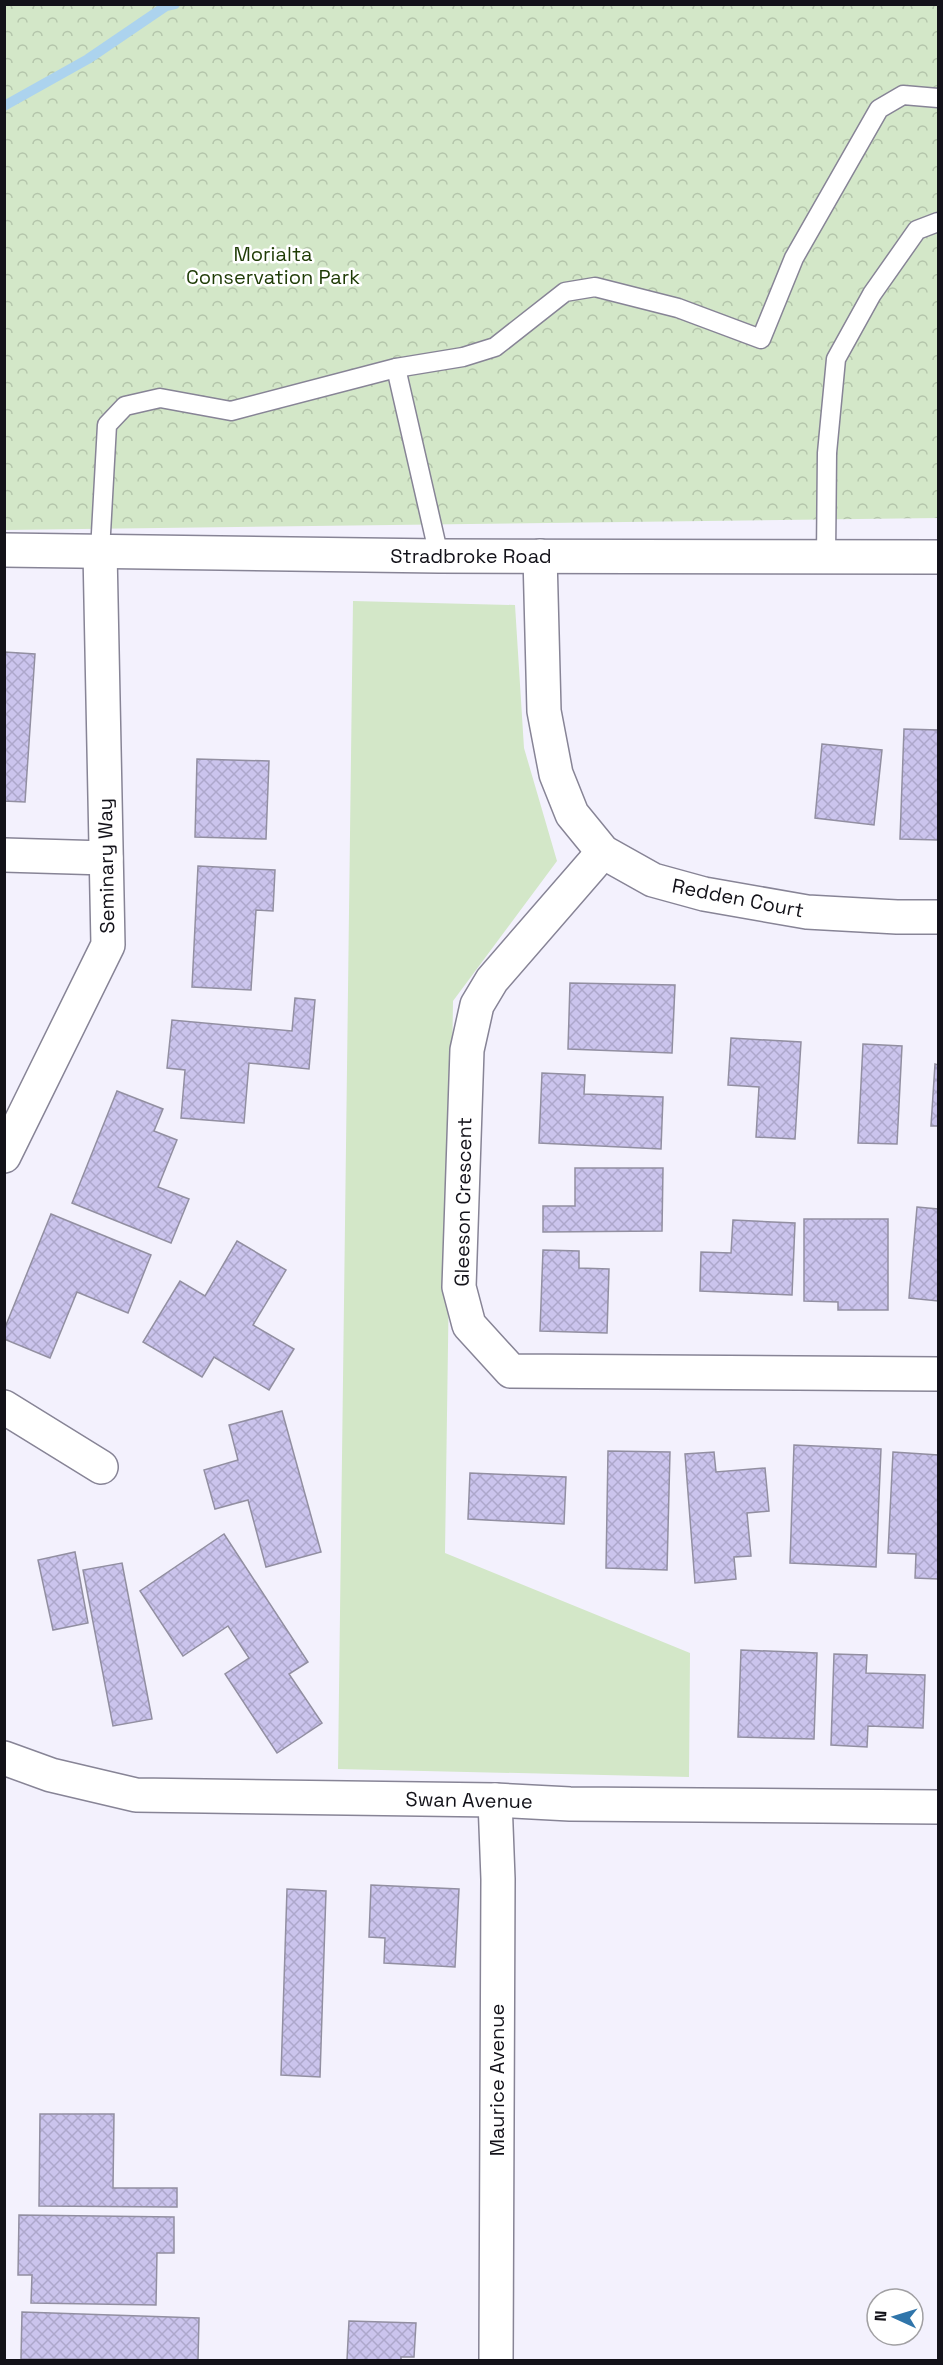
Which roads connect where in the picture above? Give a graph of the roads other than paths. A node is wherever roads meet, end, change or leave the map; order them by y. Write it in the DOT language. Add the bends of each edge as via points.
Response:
graph roads {
  1 [pos="939,98"];
  2 [pos="939,222"];
  3 [pos="396,368"];
  4 [pos="4,550"];
  5 [pos="100,551"];
  6 [pos="440,556"];
  7 [pos="540,556"];
  8 [pos="826,557"];
  9 [pos="939,557"];
  10 [pos="603,852"];
  11 [pos="4,855"];
  12 [pos="106,858"];
  13 [pos="939,917"];
  14 [pos="4,1156"];
  15 [pos="939,1374"];
  16 [pos="4,1407"];
  17 [pos="101,1467"];
  18 [pos="4,1758"];
  19 [pos="495,1800"];
  20 [pos="939,1807"];
  21 [pos="496,2361"];
  1 -- 3 [label="lane" via="903,95 879,109 794,258 761,339 678,308 595,287 565,292 495,347 463,357"];
  2 -- 8 [label="lane" via="917,230 872,294 836,359 827,453"];
  3 -- 5 [label="lane" via="231,411 160,398 124,406 106,426"];
  3 -- 6 [label="lane"];
  4 -- 5 [label="street, Stradbroke Road"];
  5 -- 6 [label="street, Stradbroke Road"];
  5 -- 12 [label="street, Seminary Way"];
  6 -- 7 [label="street, Stradbroke Road"];
  7 -- 8 [label="street, Stradbroke Road"];
  7 -- 10 [label="street, Redden Court" via="544,711 556,774 572,814"];
  8 -- 9 [label="street, Stradbroke Road"];
  10 -- 13 [label="street, Redden Court" via="653,880 704,894 807,912"];
  10 -- 15 [label="street, Gleeson Crescent" via="492,980 477,1005 467,1050 459,1287 469,1325 511,1371"];
  11 -- 12 [label="street"];
  12 -- 14 [label="street, Seminary Way" via="108,945"];
  16 -- 17 [label="street"];
  18 -- 19 [label="street, Swan Avenue" via="136,1795"];
  19 -- 20 [label="street, Swan Avenue"];
  19 -- 21 [label="street, Maurice Avenue"];
}
